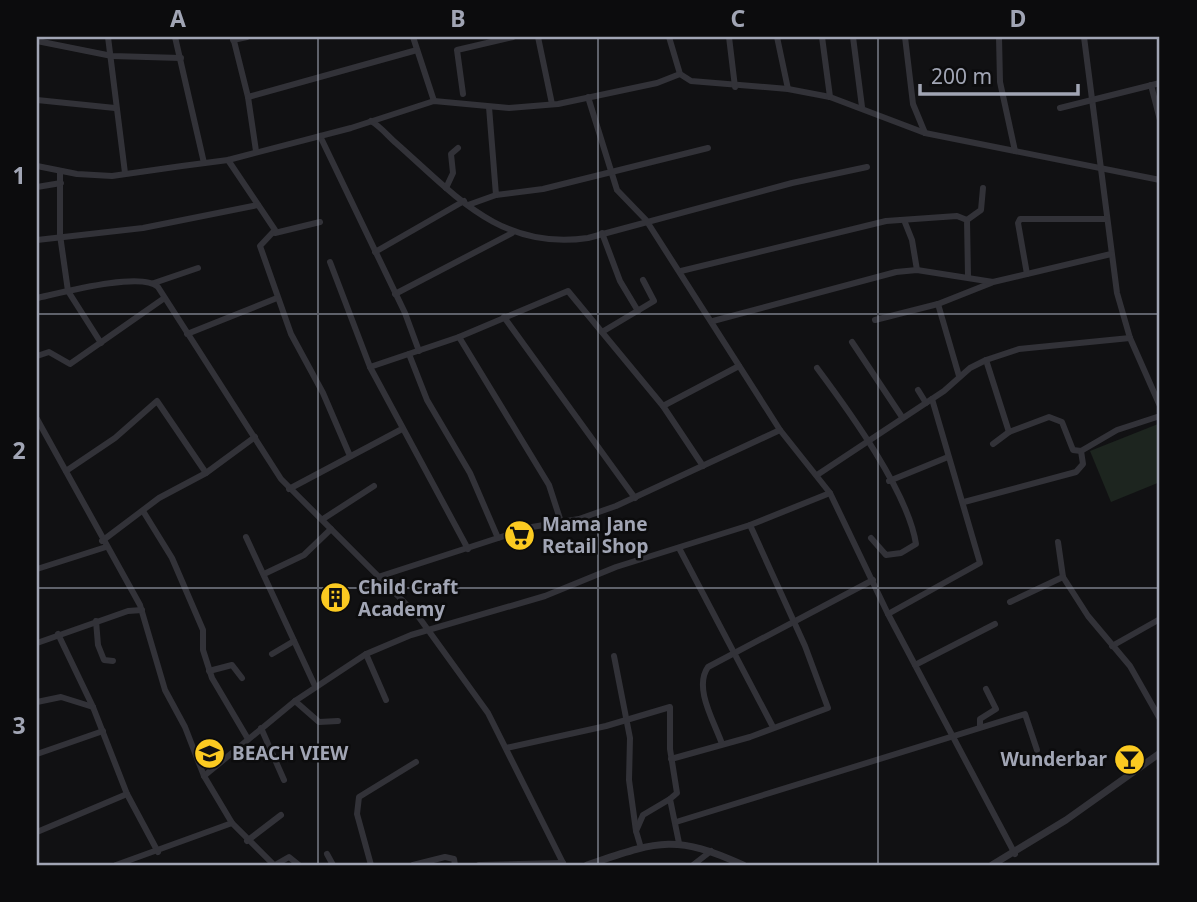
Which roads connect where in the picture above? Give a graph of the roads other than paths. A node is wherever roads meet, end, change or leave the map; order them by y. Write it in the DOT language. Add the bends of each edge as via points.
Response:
graph roads {
  1 [pos="108,37"];
  2 [pos="175,37"];
  3 [pos="247,37"];
  4 [pos="413,37"];
  5 [pos="513,37"];
  6 [pos="538,37"];
  7 [pos="669,37"];
  8 [pos="729,37"];
  9 [pos="777,37"];
  10 [pos="822,37"];
  11 [pos="853,37"];
  12 [pos="905,37"];
  13 [pos="999,37"];
  14 [pos="1087,37"];
  15 [pos="233,38"];
  16 [pos="480,40"];
  17 [pos="37,41"];
  18 [pos="417,50"];
  19 [pos="111,56"];
  20 [pos="181,58"];
  21 [pos="680,74"];
  22 [pos="1160,83"];
  23 [pos="1151,85"];
  24 [pos="736,87"];
  25 [pos="788,89"];
  26 [pos="463,94"];
  27 [pos="248,97"];
  28 [pos="588,97"];
  29 [pos="830,97"];
  30 [pos="1092,97"];
  31 [pos="37,100"];
  32 [pos="434,101"];
  33 [pos="552,104"];
  34 [pos="489,107"];
  35 [pos="862,107"];
  36 [pos="115,108"];
  37 [pos="1060,108"];
  38 [pos="1160,120"];
  39 [pos="371,121"];
  40 [pos="925,133"];
  41 [pos="320,136"];
  42 [pos="458,148"];
  43 [pos="708,148"];
  44 [pos="256,151"];
  45 [pos="1015,151"];
  46 [pos="228,160"];
  47 [pos="204,163"];
  48 [pos="37,166"];
  49 [pos="867,167"];
  50 [pos="1103,169"];
  51 [pos="60,171"];
  52 [pos="611,172"];
  53 [pos="125,173"];
  54 [pos="1160,180"];
  55 [pos="61,183"];
  56 [pos="37,187"];
  57 [pos="446,188"];
  58 [pos="983,188"];
  59 [pos="496,195"];
  60 [pos="466,203"];
  61 [pos="258,205"];
  62 [pos="1105,219"];
  63 [pos="646,220"];
  64 [pos="904,220"];
  65 [pos="967,220"];
  66 [pos="320,222"];
  67 [pos="275,233"];
  68 [pos="512,233"];
  69 [pos="602,233"];
  70 [pos="60,235"];
  71 [pos="37,240"];
  72 [pos="375,252"];
  73 [pos="1111,254"];
  74 [pos="330,262"];
  75 [pos="198,268"];
  76 [pos="917,270"];
  77 [pos="681,271"];
  78 [pos="1027,274"];
  79 [pos="968,276"];
  80 [pos="643,280"];
  81 [pos="993,282"];
  82 [pos="154,283"];
  83 [pos="68,292"];
  84 [pos="395,294"];
  85 [pos="277,298"];
  86 [pos="37,299"];
  87 [pos="163,299"];
  88 [pos="938,304"];
  89 [pos="638,311"];
  90 [pos="504,317"];
  91 [pos="875,320"];
  92 [pos="713,321"];
  93 [pos="602,332"];
  94 [pos="187,334"];
  95 [pos="459,337"];
  96 [pos="1130,338"];
  97 [pos="852,342"];
  98 [pos="101,343"];
  99 [pos="419,351"];
  100 [pos="409,354"];
  101 [pos="37,356"];
  102 [pos="986,360"];
  103 [pos="739,366"];
  104 [pos="370,367"];
  105 [pos="817,368"];
  106 [pos="959,376"];
  107 [pos="918,390"];
  108 [pos="929,401"];
  109 [pos="663,406"];
  110 [pos="1160,406"];
  111 [pos="1160,416"];
  112 [pos="902,417"];
  113 [pos="37,419"];
  114 [pos="402,429"];
  115 [pos="780,430"];
  116 [pos="1009,432"];
  117 [pos="255,437"];
  118 [pos="867,440"];
  119 [pos="993,444"];
  120 [pos="1081,451"];
  121 [pos="349,456"];
  122 [pos="948,457"];
  123 [pos="704,466"];
  124 [pos="66,471"];
  125 [pos="206,473"];
  126 [pos="817,475"];
  127 [pos="890,481"];
  128 [pos="374,486"];
  129 [pos="289,489"];
  130 [pos="830,493"];
  131 [pos="635,498"];
  132 [pos="964,502"];
  133 [pos="143,511"];
  134 [pos="323,519"];
  135 [pos="561,522"];
  136 [pos="750,525"];
  137 [pos="331,529"];
  138 [pos="246,537"];
  139 [pos="498,538"];
  140 [pos="871,538"];
  141 [pos="1058,542"];
  142 [pos="104,544"];
  143 [pos="679,548"];
  144 [pos="468,549"];
  145 [pos="37,569"];
  146 [pos="264,574"];
  147 [pos="380,576"];
  148 [pos="1063,577"];
  149 [pos="873,580"];
  150 [pos="1010,602"];
  151 [pos="142,610"];
  152 [pos="888,614"];
  153 [pos="1160,619"];
  154 [pos="96,621"];
  155 [pos="793,623"];
  156 [pos="995,624"];
  157 [pos="427,630"];
  158 [pos="58,634"];
  159 [pos="294,641"];
  160 [pos="37,643"];
  161 [pos="1112,646"];
  162 [pos="366,653"];
  163 [pos="735,653"];
  164 [pos="272,654"];
  165 [pos="614,656"];
  166 [pos="113,661"];
  167 [pos="915,665"];
  168 [pos="209,671"];
  169 [pos="242,678"];
  170 [pos="315,686"];
  171 [pos="986,689"];
  172 [pos="386,700"];
  173 [pos="295,701"];
  174 [pos="37,702"];
  175 [pos="93,707"];
  176 [pos="1160,719"];
  177 [pos="338,721"];
  178 [pos="627,721"];
  179 [pos="980,726"];
  180 [pos="773,727"];
  181 [pos="261,728"];
  182 [pos="103,731"];
  183 [pos="954,738"];
  184 [pos="248,739"];
  185 [pos="722,744"];
  186 [pos="506,748"];
  187 [pos="1037,750"];
  188 [pos="1160,753"];
  189 [pos="37,754"];
  190 [pos="671,759"];
  191 [pos="416,762"];
  192 [pos="204,776"];
  193 [pos="284,780"];
  194 [pos="127,794"];
  195 [pos="670,799"];
  196 [pos="281,815"];
  197 [pos="232,822"];
  198 [pos="676,822"];
  199 [pos="636,831"];
  200 [pos="37,832"];
  201 [pos="247,841"];
  202 [pos="679,843"];
  203 [pos="641,848"];
  204 [pos="711,851"];
  205 [pos="158,852"];
  206 [pos="1015,854"];
  207 [pos="327,855"];
  208 [pos="564,864"];
  209 [pos="116,865"];
  210 [pos="275,865"];
  211 [pos="299,865"];
  212 [pos="333,865"];
  213 [pos="371,865"];
  214 [pos="413,865"];
  215 [pos="455,865"];
  216 [pos="479,865"];
  217 [pos="587,865"];
  218 [pos="694,865"];
  219 [pos="743,865"];
  220 [pos="992,865"];
  1 -- 19 [label="street"];
  2 -- 20 [label="street"];
  3 -- 15 [label="street"];
  4 -- 18 [label="street"];
  5 -- 16 [label="street"];
  6 -- 33 [label="street"];
  7 -- 21 [label="street"];
  8 -- 24 [label="street"];
  9 -- 25 [label="street"];
  10 -- 29 [label="street"];
  11 -- 35 [label="street"];
  12 -- 40 [label="street" via="913,104"];
  13 -- 45 [label="street" via="1000,82"];
  14 -- 30 [label="street"];
  15 -- 27 [label="street"];
  16 -- 26 [label="street" via="457,50"];
  17 -- 19 [label="street"];
  18 -- 27 [label="street"];
  18 -- 32 [label="street"];
  19 -- 20 [label="street"];
  19 -- 36 [label="street"];
  20 -- 47 [label="street"];
  21 -- 24 [label="street" via="691,81"];
  21 -- 28 [label="street"];
  22 -- 23 [label="street"];
  23 -- 30 [label="street"];
  23 -- 38 [label="street"];
  24 -- 25 [label="street"];
  25 -- 29 [label="street"];
  27 -- 44 [label="street"];
  28 -- 33 [label="street"];
  28 -- 52 [label="street"];
  29 -- 35 [label="street"];
  30 -- 37 [label="street"];
  30 -- 50 [label="street"];
  31 -- 36 [label="street"];
  32 -- 34 [label="street"];
  32 -- 39 [label="street"];
  33 -- 34 [label="street"];
  34 -- 59 [label="street"];
  35 -- 40 [label="street"];
  36 -- 53 [label="street"];
  39 -- 41 [label="street"];
  39 -- 57 [label="street"];
  40 -- 45 [label="street"];
  41 -- 44 [label="street"];
  41 -- 72 [label="street"];
  42 -- 57 [label="street" via="451,154 453,173"];
  43 -- 52 [label="street"];
  44 -- 46 [label="street"];
  45 -- 50 [label="street"];
  46 -- 47 [label="street"];
  46 -- 61 [label="street"];
  47 -- 53 [label="street"];
  48 -- 51 [label="street"];
  49 -- 63 [label="street"];
  50 -- 54 [label="street"];
  50 -- 62 [label="street"];
  51 -- 53 [label="street" via="95,176"];
  51 -- 55 [label="street"];
  52 -- 59 [label="street"];
  52 -- 63 [label="street" via="623,200"];
  55 -- 56 [label="street"];
  55 -- 70 [label="street"];
  57 -- 60 [label="street"];
  58 -- 65 [label="street" via="981,211"];
  59 -- 60 [label="street"];
  60 -- 68 [label="street"];
  60 -- 72 [label="street"];
  61 -- 67 [label="street"];
  61 -- 70 [label="street" via="143,228"];
  62 -- 73 [label="street"];
  62 -- 78 [label="street" via="1020,219"];
  63 -- 69 [label="street"];
  63 -- 77 [label="street"];
  64 -- 65 [label="street" via="957,216"];
  64 -- 76 [label="street"];
  64 -- 77 [label="street" via="886,220"];
  65 -- 79 [label="street"];
  66 -- 67 [label="street"];
  67 -- 85 [label="street" via="260,246"];
  68 -- 69 [label="street" via="558,242"];
  68 -- 84 [label="street"];
  69 -- 89 [label="street" via="620,281"];
  70 -- 71 [label="street"];
  70 -- 83 [label="street"];
  72 -- 84 [label="street"];
  73 -- 78 [label="street"];
  73 -- 96 [label="street" via="1116,293"];
  74 -- 104 [label="street"];
  75 -- 82 [label="street"];
  76 -- 79 [label="street"];
  76 -- 92 [label="street" via="863,279"];
  77 -- 92 [label="street"];
  78 -- 81 [label="street"];
  79 -- 81 [label="street"];
  80 -- 89 [label="street" via="654,301"];
  81 -- 88 [label="street"];
  82 -- 83 [label="street" via="119,282"];
  82 -- 87 [label="street"];
  83 -- 86 [label="street"];
  83 -- 98 [label="street"];
  84 -- 99 [label="street"];
  85 -- 94 [label="street"];
  85 -- 121 [label="street"];
  87 -- 94 [label="street"];
  87 -- 98 [label="street"];
  88 -- 91 [label="street"];
  88 -- 106 [label="street"];
  89 -- 93 [label="street"];
  90 -- 93 [label="street" via="568,291"];
  90 -- 95 [label="street"];
  90 -- 131 [label="street"];
  92 -- 103 [label="street"];
  93 -- 109 [label="street"];
  94 -- 117 [label="street"];
  95 -- 99 [label="street"];
  95 -- 135 [label="street" via="549,485"];
  96 -- 102 [label="street" via="1019,349"];
  96 -- 110 [label="street"];
  97 -- 112 [label="street"];
  98 -- 101 [label="street" via="70,364 48,352"];
  99 -- 100 [label="street"];
  100 -- 104 [label="street"];
  100 -- 139 [label="street" via="427,400 470,473"];
  102 -- 106 [label="street"];
  102 -- 116 [label="street"];
  103 -- 109 [label="street"];
  103 -- 115 [label="street"];
  104 -- 114 [label="street"];
  105 -- 118 [label="street"];
  106 -- 108 [label="street"];
  107 -- 108 [label="street"];
  108 -- 112 [label="street"];
  108 -- 122 [label="street"];
  109 -- 123 [label="street"];
  111 -- 120 [label="street" via="1117,430"];
  112 -- 118 [label="street"];
  113 -- 124 [label="street"];
  114 -- 121 [label="street"];
  114 -- 144 [label="street"];
  115 -- 123 [label="street"];
  115 -- 126 [label="street"];
  116 -- 119 [label="street"];
  116 -- 120 [label="street" via="1049,417 1059,418 1073,450"];
  117 -- 125 [label="street"];
  117 -- 129 [label="street"];
  118 -- 126 [label="street"];
  118 -- 127 [label="street"];
  120 -- 132 [label="street" via="1083,464 1076,472"];
  121 -- 129 [label="street"];
  122 -- 127 [label="street"];
  122 -- 132 [label="street"];
  123 -- 131 [label="street"];
  124 -- 125 [label="street" via="115,438 156,401"];
  124 -- 142 [label="street"];
  125 -- 133 [label="street"];
  126 -- 130 [label="street"];
  127 -- 140 [label="street" via="913,524 916,544 886,555"];
  128 -- 134 [label="street"];
  129 -- 134 [label="street"];
  130 -- 136 [label="street"];
  130 -- 149 [label="street"];
  131 -- 135 [label="street"];
  132 -- 152 [label="street" via="980,563"];
  133 -- 142 [label="street"];
  133 -- 168 [label="street" via="172,558 203,630"];
  134 -- 137 [label="street"];
  135 -- 139 [label="street"];
  136 -- 143 [label="street"];
  136 -- 155 [label="street"];
  137 -- 146 [label="street" via="304,555"];
  137 -- 147 [label="street"];
  138 -- 146 [label="street"];
  139 -- 144 [label="street"];
  141 -- 148 [label="street"];
  142 -- 145 [label="street"];
  142 -- 151 [label="street"];
  143 -- 157 [label="street" via="545,596"];
  143 -- 163 [label="street"];
  144 -- 147 [label="street"];
  146 -- 159 [label="street"];
  147 -- 157 [label="street"];
  148 -- 150 [label="street"];
  148 -- 161 [label="street"];
  149 -- 152 [label="street"];
  149 -- 155 [label="street"];
  151 -- 154 [label="street"];
  151 -- 192 [label="street" via="164,690"];
  152 -- 167 [label="street"];
  153 -- 161 [label="street"];
  154 -- 158 [label="street"];
  154 -- 166 [label="street" via="100,654"];
  155 -- 163 [label="street"];
  155 -- 180 [label="street" via="828,708"];
  156 -- 167 [label="street"];
  157 -- 162 [label="street"];
  157 -- 186 [label="street" via="488,713"];
  158 -- 160 [label="street"];
  158 -- 175 [label="street"];
  159 -- 164 [label="street"];
  159 -- 170 [label="street"];
  161 -- 176 [label="street" via="1130,666"];
  162 -- 170 [label="street"];
  162 -- 172 [label="street"];
  163 -- 180 [label="street"];
  163 -- 185 [label="street" via="708,667 701,681"];
  165 -- 178 [label="street"];
  167 -- 183 [label="street"];
  168 -- 169 [label="street" via="232,665"];
  168 -- 184 [label="street"];
  170 -- 173 [label="street"];
  171 -- 179 [label="street" via="996,709 979,719"];
  173 -- 177 [label="street" via="319,722"];
  173 -- 181 [label="street"];
  174 -- 175 [label="street" via="61,697"];
  175 -- 182 [label="street"];
  178 -- 186 [label="street"];
  178 -- 190 [label="street" via="670,708"];
  178 -- 199 [label="street"];
  179 -- 183 [label="street"];
  179 -- 187 [label="street" via="1025,713"];
  180 -- 185 [label="street"];
  181 -- 184 [label="street"];
  181 -- 193 [label="street"];
  182 -- 189 [label="street"];
  182 -- 194 [label="street"];
  183 -- 198 [label="street"];
  183 -- 206 [label="street"];
  184 -- 192 [label="street"];
  185 -- 190 [label="street"];
  186 -- 208 [label="street"];
  188 -- 206 [label="street"];
  190 -- 195 [label="street" via="677,793"];
  191 -- 213 [label="street" via="359,797 357,814"];
  192 -- 197 [label="street"];
  194 -- 200 [label="street"];
  194 -- 205 [label="street"];
  195 -- 198 [label="street"];
  195 -- 199 [label="street" via="643,816"];
  196 -- 201 [label="street"];
  197 -- 201 [label="street"];
  197 -- 205 [label="street"];
  198 -- 202 [label="street"];
  199 -- 203 [label="street"];
  201 -- 210 [label="street"];
  202 -- 203 [label="street"];
  202 -- 204 [label="street"];
  203 -- 217 [label="street"];
  204 -- 218 [label="street"];
  204 -- 219 [label="street"];
  205 -- 209 [label="street"];
  206 -- 220 [label="street"];
  207 -- 212 [label="street"];
  208 -- 216 [label="street"];
  210 -- 211 [label="street" via="289,857"];
  214 -- 215 [label="street" via="447,857 454,859"];
}
